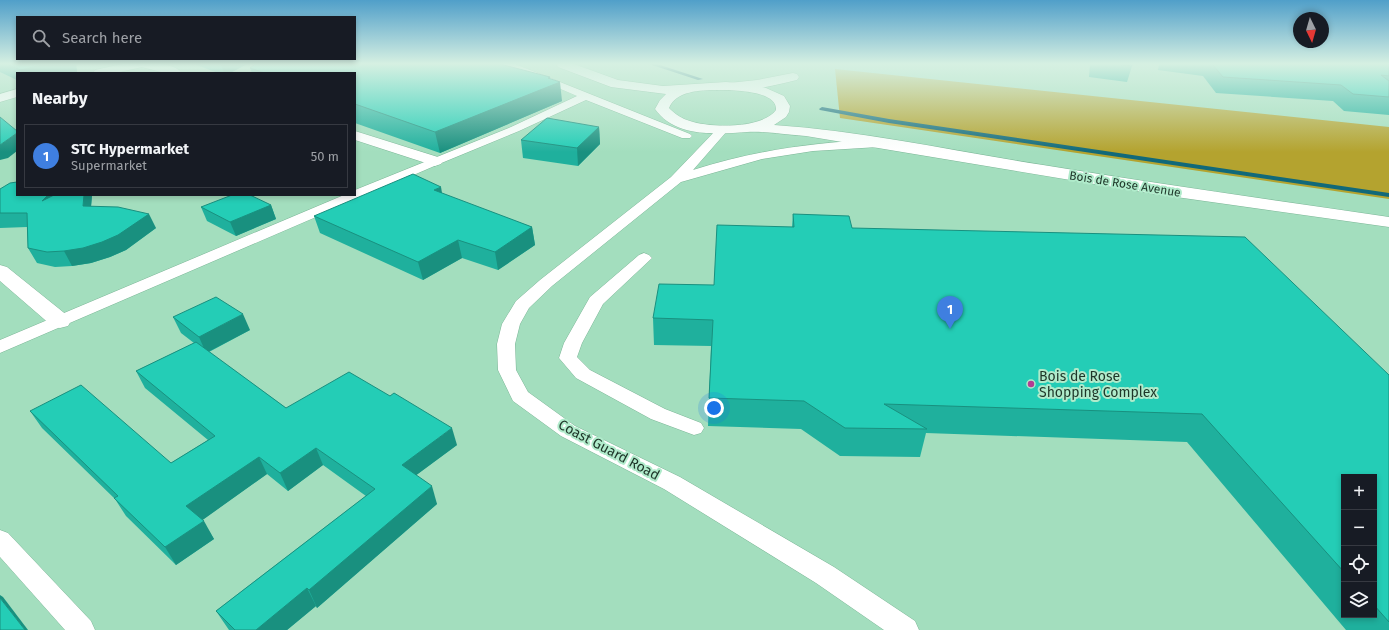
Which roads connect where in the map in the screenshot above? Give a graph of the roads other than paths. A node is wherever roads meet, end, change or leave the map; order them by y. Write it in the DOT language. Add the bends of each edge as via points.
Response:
graph roads {
  1 [pos="16,93"];
  2 [pos="579,93"];
  3 [pos="630,93"];
  4 [pos="675,93"];
  5 [pos="768,93"];
  6 [pos="792,93"];
  7 [pos="585,96"];
  8 [pos="0,98"];
  9 [pos="652,104"];
  10 [pos="789,110"];
  11 [pos="674,120"];
  12 [pos="747,128"];
  13 [pos="722,130"];
  14 [pos="356,135"];
  15 [pos="861,140"];
  16 [pos="879,143"];
  17 [pos="685,156"];
  18 [pos="435,161"];
  19 [pos="356,195"];
  20 [pos="353,196"];
  21 [pos="1389,222"];
  22 [pos="644,258"];
  23 [pos="0,271"];
  24 [pos="60,321"];
  25 [pos="0,347"];
  26 [pos="694,428"];
  27 [pos="0,540"];
  28 [pos="82,630"];
  29 [pos="906,630"];
  1 -- 8 [label="main road"];
  2 -- 7 [label="lane"];
  3 -- 9 [label="main road"];
  4 -- 9 [label="main road" via="664,101"];
  5 -- 10 [label="main road, Bois de Rose Avenue"];
  6 -- 10 [label="main road"];
  7 -- 17 [label="lane"];
  7 -- 18 [label="lane" via="515,129"];
  9 -- 11 [label="main road"];
  10 -- 12 [label="main road" via="773,121"];
  10 -- 15 [label="main road, Bois de Rose Avenue" via="831,131"];
  11 -- 13 [label="main road"];
  11 -- 17 [label="lane"];
  12 -- 13 [label="main road"];
  12 -- 15 [label="main road, Bois de Rose Avenue" via="806,132"];
  13 -- 17 [label="lane, Coast Guard Road"];
  14 -- 18 [label="main road"];
  15 -- 16 [label="main road, Bois de Rose Avenue"];
  16 -- 17 [label="lane" via="825,146 773,153 723,164"];
  16 -- 21 [label="main road, Bois de Rose Avenue" via="1147,188"];
  17 -- 29 [label="lane, Coast Guard Road" via="522,305 511,324 506,344 507,370 520,396 568,431 672,483 824,575"];
  18 -- 19 [label="lane"];
  20 -- 24 [label="lane"];
  22 -- 26 [label="lane" via="596,301 572,343 568,358 583,374 658,414"];
  23 -- 24 [label="main road"];
  24 -- 25 [label="lane"];
  27 -- 28 [label="lane"];
}
